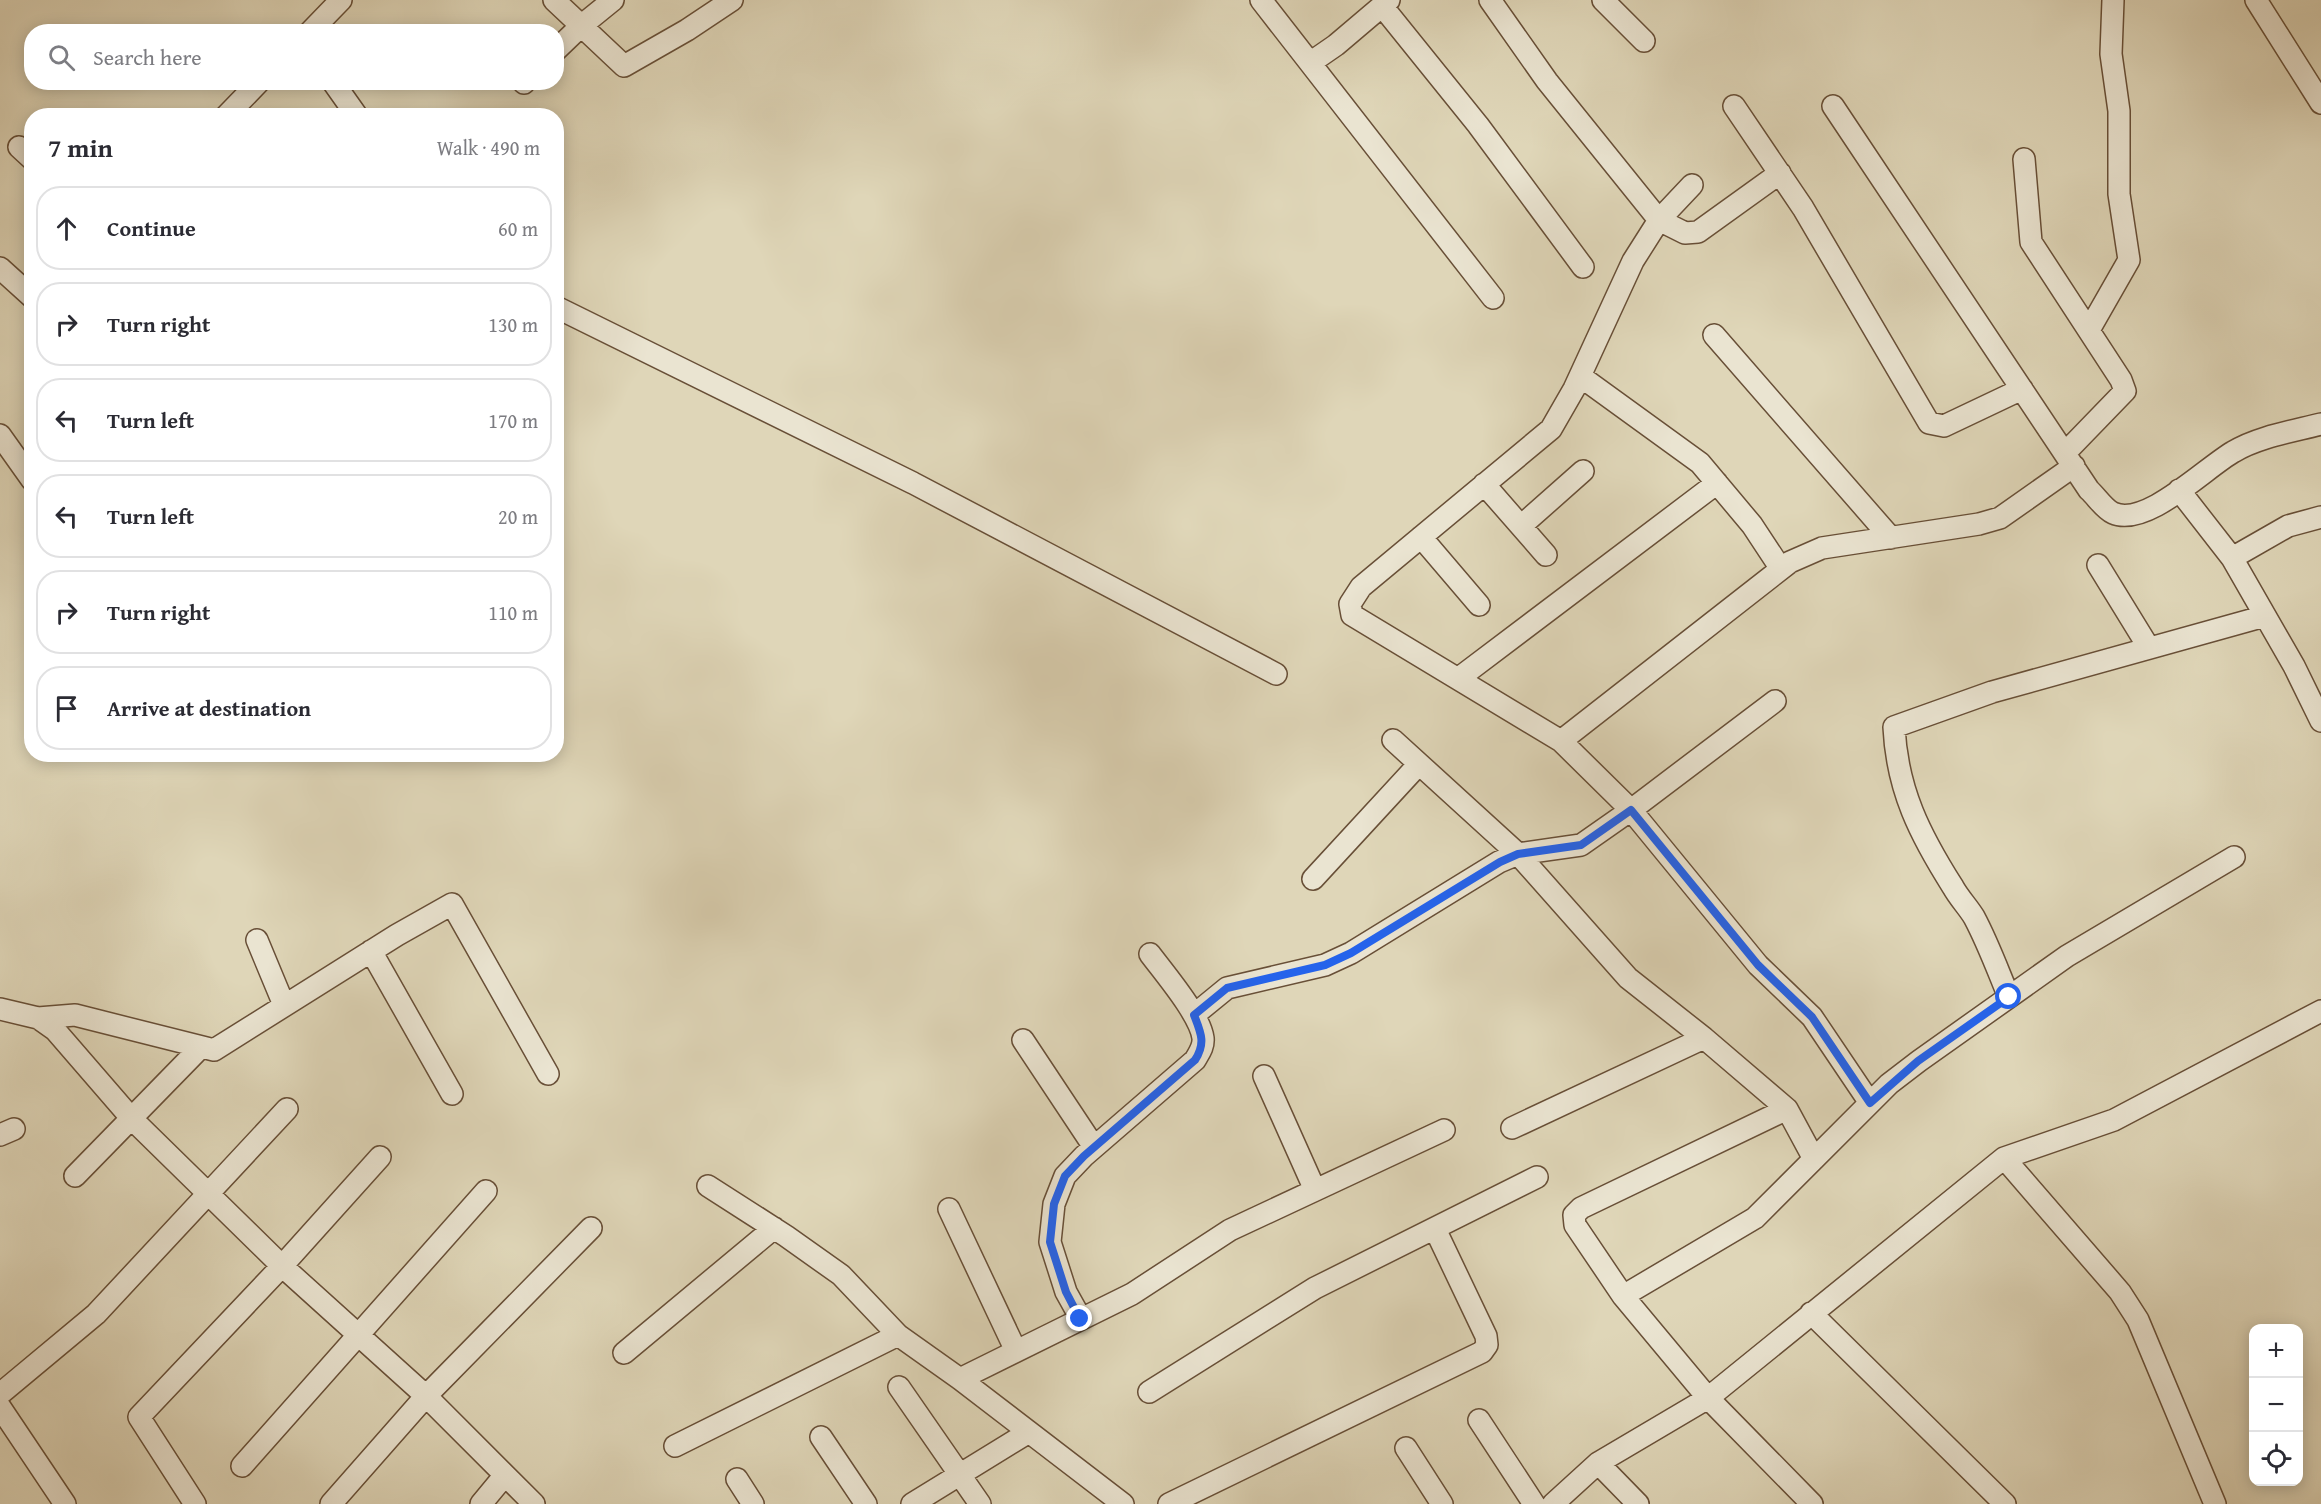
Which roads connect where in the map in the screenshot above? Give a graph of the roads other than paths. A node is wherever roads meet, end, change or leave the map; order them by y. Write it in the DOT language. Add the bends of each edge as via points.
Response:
graph roads {
  1 [pos="342,0"];
  2 [pos="554,0"];
  3 [pos="613,0"];
  4 [pos="732,0"];
  5 [pos="1260,0"];
  6 [pos="1490,0"];
  7 [pos="1603,0"];
  8 [pos="2112,0"];
  9 [pos="2256,0"];
  10 [pos="1386,3"];
  11 [pos="318,24"];
  12 [pos="581,26"];
  13 [pos="1644,41"];
  14 [pos="564,42"];
  15 [pos="1310,63"];
  16 [pos="252,90"];
  17 [pos="339,90"];
  18 [pos="2321,103"];
  19 [pos="1734,106"];
  20 [pos="1833,106"];
  21 [pos="234,108"];
  22 [pos="351,108"];
  23 [pos="2024,159"];
  24 [pos="1780,173"];
  25 [pos="1692,185"];
  26 [pos="1659,220"];
  27 [pos="1583,267"];
  28 [pos="0,268"];
  29 [pos="24,290"];
  30 [pos="1492,298"];
  31 [pos="564,311"];
  32 [pos="2089,330"];
  33 [pos="1714,335"];
  34 [pos="1580,376"];
  35 [pos="2022,389"];
  36 [pos="2321,424"];
  37 [pos="0,435"];
  38 [pos="2069,460"];
  39 [pos="24,469"];
  40 [pos="1583,471"];
  41 [pos="1717,483"];
  42 [pos="1484,484"];
  43 [pos="2179,490"];
  44 [pos="2321,517"];
  45 [pos="1521,526"];
  46 [pos="1421,537"];
  47 [pos="1891,538"];
  48 [pos="1546,555"];
  49 [pos="2232,558"];
  50 [pos="2098,565"];
  51 [pos="1781,569"];
  52 [pos="1479,605"];
  53 [pos="2265,616"];
  54 [pos="2149,648"];
  55 [pos="1276,674"];
  56 [pos="1459,678"];
  57 [pos="1775,701"];
  58 [pos="2321,721"];
  59 [pos="1393,740"];
  60 [pos="1561,741"];
  61 [pos="1419,764"];
  62 [pos="1631,810"];
  63 [pos="1518,854"];
  64 [pos="2234,857"];
  65 [pos="1313,879"];
  66 [pos="257,940"];
  67 [pos="371,951"];
  68 [pos="1150,954"];
  69 [pos="2009,997"];
  70 [pos="284,1005"];
  71 [pos="0,1009"];
  72 [pos="2321,1011"];
  73 [pos="1194,1015"];
  74 [pos="38,1018"];
  75 [pos="1704,1038"];
  76 [pos="1023,1040"];
  77 [pos="201,1047"];
  78 [pos="548,1074"];
  79 [pos="1264,1076"];
  80 [pos="452,1094"];
  81 [pos="1870,1103"];
  82 [pos="287,1109"];
  83 [pos="1787,1109"];
  84 [pos="132,1119"];
  85 [pos="1512,1128"];
  86 [pos="1444,1130"];
  87 [pos="1094,1147"];
  88 [pos="380,1157"];
  89 [pos="2004,1158"];
  90 [pos="1814,1159"];
  91 [pos="75,1176"];
  92 [pos="1537,1177"];
  93 [pos="708,1186"];
  94 [pos="1315,1190"];
  95 [pos="486,1191"];
  96 [pos="208,1194"];
  97 [pos="949,1209"];
  98 [pos="591,1228"];
  99 [pos="774,1228"];
  100 [pos="1436,1229"];
  101 [pos="282,1266"];
  102 [pos="1623,1296"];
  103 [pos="1811,1313"];
  104 [pos="1080,1319"];
  105 [pos="358,1334"];
  106 [pos="898,1335"];
  107 [pos="1016,1351"];
  108 [pos="624,1353"];
  109 [pos="960,1379"];
  110 [pos="899,1387"];
  111 [pos="1149,1392"];
  112 [pos="426,1396"];
  113 [pos="1708,1398"];
  114 [pos="0,1406"];
  115 [pos="1479,1420"];
  116 [pos="1029,1432"];
  117 [pos="821,1437"];
  118 [pos="675,1446"];
  119 [pos="1406,1448"];
  120 [pos="1598,1462"];
  121 [pos="242,1466"];
  122 [pos="960,1474"];
  123 [pos="505,1475"];
  124 [pos="737,1479"];
  125 [pos="65,1504"];
  126 [pos="195,1504"];
  127 [pos="331,1504"];
  128 [pos="481,1504"];
  129 [pos="534,1504"];
  130 [pos="753,1504"];
  131 [pos="866,1504"];
  132 [pos="912,1504"];
  133 [pos="980,1504"];
  134 [pos="1123,1504"];
  135 [pos="1169,1504"];
  136 [pos="1442,1504"];
  137 [pos="1534,1504"];
  138 [pos="1553,1504"];
  139 [pos="1638,1504"];
  140 [pos="1812,1504"];
  141 [pos="2005,1504"];
  142 [pos="2215,1504"];
  1 -- 11 [label="street"];
  2 -- 12 [label="street"];
  3 -- 12 [label="street"];
  4 -- 12 [label="street" via="624,66"];
  5 -- 15 [label="street"];
  6 -- 26 [label="street" via="1547,81"];
  7 -- 13 [label="street"];
  8 -- 32 [label="street" via="2111,54 2119,111 2118,194 2129,260"];
  9 -- 18 [label="street"];
  10 -- 15 [label="street"];
  10 -- 27 [label="street"];
  12 -- 14 [label="street"];
  15 -- 30 [label="street"];
  16 -- 21 [label="street"];
  17 -- 22 [label="street"];
  19 -- 24 [label="street"];
  20 -- 35 [label="street"];
  23 -- 32 [label="street" via="2031,242"];
  24 -- 26 [label="street" via="1698,232 1685,233"];
  24 -- 35 [label="street" via="1929,423 1944,426"];
  25 -- 26 [label="street"];
  26 -- 34 [label="street" via="1633,261"];
  28 -- 29 [label="street"];
  31 -- 55 [label="street" via="914,483"];
  32 -- 38 [label="street" via="2125,390"];
  33 -- 47 [label="street"];
  34 -- 41 [label="street" via="1700,463"];
  34 -- 42 [label="street" via="1551,429"];
  35 -- 38 [label="street"];
  36 -- 43 [label="street" via="2234,451"];
  37 -- 39 [label="street"];
  38 -- 43 [label="street" via="2090,490 2113,513 2134,514 2157,507"];
  38 -- 47 [label="street" via="2000,518"];
  40 -- 45 [label="street"];
  41 -- 51 [label="street" via="1752,525"];
  41 -- 56 [label="street"];
  42 -- 45 [label="street"];
  42 -- 46 [label="street"];
  43 -- 49 [label="street"];
  44 -- 49 [label="street" via="2288,526"];
  45 -- 48 [label="street"];
  46 -- 52 [label="street"];
  46 -- 56 [label="street" via="1361,587 1350,604 1352,615"];
  47 -- 51 [label="street" via="1822,548"];
  49 -- 53 [label="street"];
  50 -- 54 [label="street"];
  51 -- 60 [label="street"];
  53 -- 54 [label="street"];
  53 -- 58 [label="street"];
  54 -- 69 [label="street" via="1992,692 1894,727 1896,755 1908,804 1954,889 1974,916"];
  56 -- 60 [label="street"];
  57 -- 62 [label="street"];
  59 -- 61 [label="street"];
  60 -- 62 [label="street"];
  61 -- 63 [label="street"];
  61 -- 65 [label="street"];
  62 -- 63 [label="street" via="1581,845"];
  62 -- 81 [label="street" via="1758,965 1812,1017"];
  63 -- 73 [label="street" via="1351,953 1325,965 1227,988"];
  63 -- 75 [label="street" via="1628,978"];
  64 -- 69 [label="street" via="2067,956"];
  66 -- 70 [label="street"];
  67 -- 70 [label="street"];
  67 -- 78 [label="street" via="452,904"];
  67 -- 80 [label="street"];
  68 -- 73 [label="street"];
  69 -- 81 [label="street" via="1918,1061"];
  70 -- 77 [label="street" via="214,1050"];
  71 -- 74 [label="street"];
  72 -- 89 [label="street" via="2114,1120"];
  73 -- 87 [label="street" via="1203,1038 1195,1060"];
  74 -- 77 [label="street" via="75,1016"];
  74 -- 84 [label="street" via="56,1030"];
  75 -- 83 [label="street"];
  75 -- 85 [label="street"];
  76 -- 87 [label="street"];
  77 -- 84 [label="street"];
  79 -- 94 [label="street"];
  81 -- 90 [label="street"];
  82 -- 96 [label="street"];
  83 -- 90 [label="street"];
  83 -- 102 [label="street" via="1574,1215 1575,1225"];
  84 -- 91 [label="street"];
  84 -- 96 [label="street"];
  86 -- 94 [label="street"];
  87 -- 104 [label="street" via="1065,1176 1054,1204 1050,1242 1066,1292"];
  88 -- 101 [label="street"];
  89 -- 103 [label="street"];
  89 -- 142 [label="street" via="2120,1292 2138,1320"];
  90 -- 102 [label="street" via="1755,1218"];
  92 -- 100 [label="street"];
  93 -- 99 [label="street"];
  94 -- 104 [label="street" via="1230,1230 1132,1294"];
  95 -- 105 [label="street"];
  96 -- 101 [label="street"];
  96 -- 114 [label="street" via="96,1314"];
  97 -- 107 [label="street"];
  98 -- 112 [label="street"];
  99 -- 106 [label="street" via="841,1275"];
  99 -- 108 [label="street"];
  100 -- 111 [label="street" via="1315,1288"];
  100 -- 135 [label="street" via="1486,1336 1487,1345 1482,1352"];
  101 -- 105 [label="street"];
  101 -- 126 [label="street" via="139,1418"];
  102 -- 113 [label="street"];
  103 -- 113 [label="street"];
  103 -- 141 [label="street"];
  104 -- 107 [label="street"];
  105 -- 112 [label="street"];
  105 -- 121 [label="street"];
  106 -- 109 [label="street"];
  106 -- 118 [label="street"];
  107 -- 109 [label="street"];
  109 -- 116 [label="street"];
  110 -- 122 [label="street"];
  112 -- 123 [label="street"];
  112 -- 127 [label="street"];
  113 -- 120 [label="street"];
  113 -- 140 [label="street"];
  114 -- 125 [label="street"];
  115 -- 137 [label="street"];
  116 -- 122 [label="street"];
  116 -- 134 [label="street"];
  117 -- 131 [label="street"];
  119 -- 136 [label="street"];
  120 -- 138 [label="street"];
  120 -- 139 [label="street"];
  122 -- 132 [label="street"];
  122 -- 133 [label="street"];
  123 -- 128 [label="street"];
  123 -- 129 [label="street"];
  124 -- 130 [label="street"];
}
